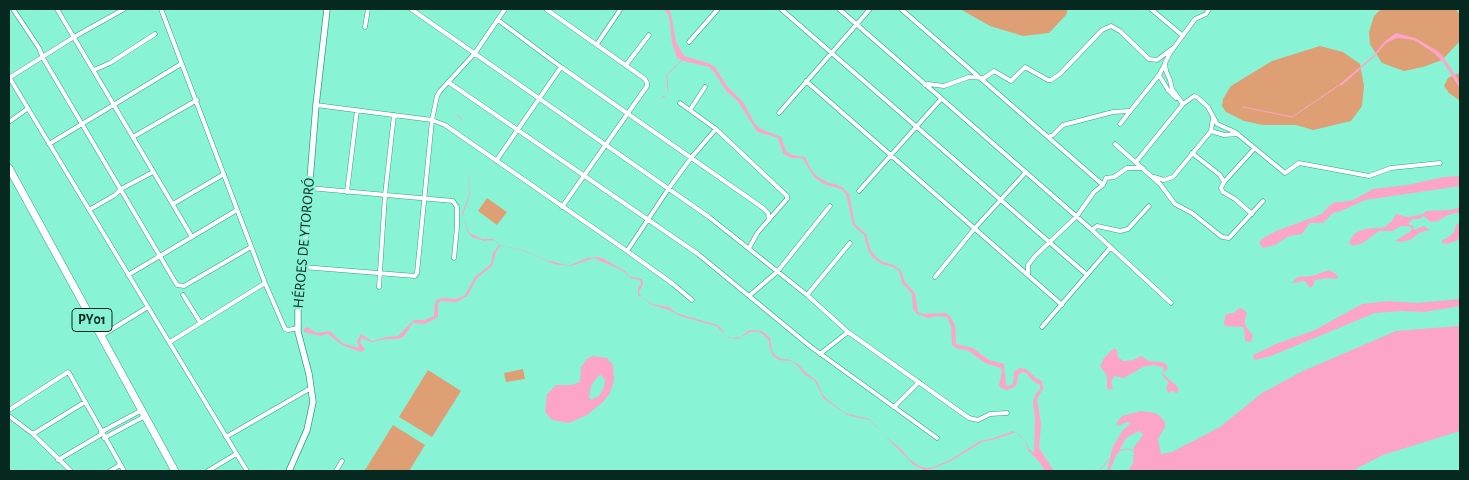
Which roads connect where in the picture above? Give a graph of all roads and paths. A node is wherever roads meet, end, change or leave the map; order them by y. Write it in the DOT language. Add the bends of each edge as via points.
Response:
graph roads {
  1 [pos="13,9"];
  2 [pos="56,9"];
  3 [pos="124,9"];
  4 [pos="161,9"];
  5 [pos="327,9"];
  6 [pos="368,9"];
  7 [pos="411,9"];
  8 [pos="505,9"];
  9 [pos="546,9"];
  10 [pos="718,9"];
  11 [pos="781,9"];
  12 [pos="839,9"];
  13 [pos="870,9"];
  14 [pos="901,9"];
  15 [pos="1151,9"];
  16 [pos="1210,9"];
  17 [pos="620,10"];
  18 [pos="498,20"];
  19 [pos="856,23"];
  20 [pos="365,28"];
  21 [pos="156,34"];
  22 [pos="650,35"];
  23 [pos="1183,36"];
  24 [pos="74,37"];
  25 [pos="689,42"];
  26 [pos="597,44"];
  27 [pos="824,46"];
  28 [pos="1173,48"];
  29 [pos="831,52"];
  30 [pos="475,53"];
  31 [pos="828,56"];
  32 [pos="43,58"];
  33 [pos="1166,63"];
  34 [pos="181,64"];
  35 [pos="626,65"];
  36 [pos="561,67"];
  37 [pos="94,70"];
  38 [pos="1159,75"];
  39 [pos="9,78"];
  40 [pos="982,79"];
  41 [pos="806,81"];
  42 [pos="448,82"];
  43 [pos="925,85"];
  44 [pos="705,87"];
  45 [pos="540,98"];
  46 [pos="197,100"];
  47 [pos="941,100"];
  48 [pos="680,103"];
  49 [pos="1183,104"];
  50 [pos="114,105"];
  51 [pos="316,105"];
  52 [pos="28,109"];
  53 [pos="357,110"];
  54 [pos="690,110"];
  55 [pos="1129,111"];
  56 [pos="779,113"];
  57 [pos="627,114"];
  58 [pos="394,115"];
  59 [pos="1213,116"];
  60 [pos="432,120"];
  61 [pos="9,122"];
  62 [pos="82,124"];
  63 [pos="1120,124"];
  64 [pos="916,127"];
  65 [pos="716,129"];
  66 [pos="518,130"];
  67 [pos="1211,131"];
  68 [pos="1238,134"];
  69 [pos="132,137"];
  70 [pos="1048,137"];
  71 [pos="49,144"];
  72 [pos="605,144"];
  73 [pos="1115,144"];
  74 [pos="1254,149"];
  75 [pos="1192,153"];
  76 [pos="891,155"];
  77 [pos="691,158"];
  78 [pos="496,161"];
  79 [pos="1136,162"];
  80 [pos="1440,162"];
  81 [pos="9,168"];
  82 [pos="1143,168"];
  83 [pos="153,172"];
  84 [pos="1026,172"];
  85 [pos="224,174"];
  86 [pos="584,175"];
  87 [pos="1150,175"];
  88 [pos="1094,177"];
  89 [pos="1106,178"];
  90 [pos="1224,182"];
  91 [pos="1103,185"];
  92 [pos="308,188"];
  93 [pos="669,188"];
  94 [pos="121,189"];
  95 [pos="859,191"];
  96 [pos="347,192"];
  97 [pos="385,194"];
  98 [pos="424,198"];
  99 [pos="1000,200"];
  100 [pos="1263,201"];
  101 [pos="173,204"];
  102 [pos="830,206"];
  103 [pos="1149,206"];
  104 [pos="562,207"];
  105 [pos="89,210"];
  106 [pos="237,210"];
  107 [pos="1252,214"];
  108 [pos="1077,216"];
  109 [pos="647,220"];
  110 [pos="769,220"];
  111 [pos="975,228"];
  112 [pos="1092,230"];
  113 [pos="192,237"];
  114 [pos="1049,242"];
  115 [pos="850,243"];
  116 [pos="251,247"];
  117 [pos="1111,247"];
  118 [pos="749,248"];
  119 [pos="627,251"];
  120 [pos="160,256"];
  121 [pos="454,258"];
  122 [pos="1017,265"];
  123 [pos="1028,265"];
  124 [pos="303,267"];
  125 [pos="777,272"];
  126 [pos="380,274"];
  127 [pos="1028,274"];
  128 [pos="1086,274"];
  129 [pos="128,275"];
  130 [pos="934,278"];
  131 [pos="265,283"];
  132 [pos="379,287"];
  133 [pos="183,295"];
  134 [pos="807,295"];
  135 [pos="749,296"];
  136 [pos="692,300"];
  137 [pos="1171,303"];
  138 [pos="1062,305"];
  139 [pos="148,307"];
  140 [pos="200,322"];
  141 [pos="1042,327"];
  142 [pos="298,330"];
  143 [pos="848,332"];
  144 [pos="101,336"];
  145 [pos="170,342"];
  146 [pos="820,354"];
  147 [pos="919,382"];
  148 [pos="312,388"];
  149 [pos="85,402"];
  150 [pos="894,407"];
  151 [pos="9,410"];
  152 [pos="143,413"];
  153 [pos="1007,413"];
  154 [pos="9,416"];
  155 [pos="101,433"];
  156 [pos="33,434"];
  157 [pos="226,437"];
  158 [pos="104,438"];
  159 [pos="937,438"];
  160 [pos="236,454"];
  161 [pos="58,460"];
  162 [pos="342,461"];
  163 [pos="120,465"];
  164 [pos="71,471"];
  165 [pos="110,471"];
  166 [pos="124,471"];
  167 [pos="175,471"];
  168 [pos="208,471"];
  169 [pos="247,471"];
  170 [pos="289,471"];
  171 [pos="336,471"];
  1 -- 32 [label="street"];
  2 -- 24 [label="street"];
  3 -- 24 [label="street"];
  4 -- 34 [label="street"];
  5 -- 51 [label="main road, HÉROES DE YTORORÓ"];
  6 -- 20 [label="street"];
  7 -- 30 [label="street"];
  8 -- 18 [label="street"];
  9 -- 26 [label="street"];
  10 -- 25 [label="street"];
  11 -- 27 [label="street"];
  12 -- 19 [label="street"];
  13 -- 19 [label="street"];
  14 -- 40 [label="street"];
  15 -- 23 [label="street"];
  16 -- 23 [label="street" via="1195,19"];
  17 -- 26 [label="street"];
  18 -- 30 [label="street"];
  18 -- 36 [label="street"];
  19 -- 29 [label="street"];
  19 -- 43 [label="street"];
  21 -- 37 [label="street"];
  22 -- 35 [label="street"];
  23 -- 28 [label="street"];
  24 -- 32 [label="street"];
  24 -- 37 [label="street"];
  26 -- 35 [label="street"];
  27 -- 29 [label="street"];
  27 -- 31 [label="street"];
  28 -- 33 [label="street"];
  28 -- 40 [label="street" via="1156,60 1149,60 1120,30 1111,26 1102,30 1051,80 1025,67 1010,80 994,71"];
  29 -- 31 [label="street"];
  29 -- 64 [label="street"];
  30 -- 42 [label="street"];
  30 -- 45 [label="street"];
  31 -- 41 [label="street"];
  32 -- 39 [label="street"];
  32 -- 62 [label="street"];
  33 -- 38 [label="street"];
  33 -- 49 [label="street" via="1172,89"];
  34 -- 46 [label="street"];
  34 -- 50 [label="street"];
  35 -- 57 [label="street" via="647,83"];
  36 -- 45 [label="street"];
  36 -- 57 [label="street"];
  37 -- 50 [label="street"];
  38 -- 49 [label="street" via="1168,90"];
  38 -- 55 [label="street"];
  39 -- 52 [label="street"];
  40 -- 43 [label="street" via="969,78 944,86"];
  40 -- 70 [label="street"];
  41 -- 56 [label="street"];
  41 -- 76 [label="street"];
  42 -- 60 [label="street" via="438,96"];
  42 -- 66 [label="street"];
  43 -- 47 [label="street"];
  44 -- 54 [label="street"];
  45 -- 66 [label="street"];
  45 -- 72 [label="street"];
  46 -- 69 [label="street"];
  46 -- 85 [label="street"];
  47 -- 64 [label="street"];
  47 -- 84 [label="street"];
  48 -- 54 [label="street"];
  49 -- 59 [label="street" via="1191,97 1197,97"];
  49 -- 79 [label="street"];
  50 -- 62 [label="street"];
  50 -- 69 [label="street"];
  51 -- 53 [label="street"];
  51 -- 92 [label="main road, HÉROES DE YTORORÓ"];
  52 -- 61 [label="street"];
  52 -- 71 [label="street"];
  53 -- 58 [label="street"];
  53 -- 96 [label="street"];
  54 -- 65 [label="street"];
  55 -- 63 [label="street"];
  55 -- 70 [label="street" via="1063,125"];
  57 -- 72 [label="street"];
  57 -- 77 [label="street"];
  58 -- 60 [label="street"];
  58 -- 97 [label="street"];
  59 -- 67 [label="street"];
  59 -- 68 [label="street" via="1218,124"];
  60 -- 78 [label="street" via="445,125"];
  60 -- 98 [label="street"];
  62 -- 71 [label="street"];
  62 -- 94 [label="street"];
  64 -- 76 [label="street"];
  64 -- 99 [label="street"];
  65 -- 77 [label="street"];
  65 -- 110 [label="street" via="787,196"];
  66 -- 78 [label="street"];
  66 -- 86 [label="street"];
  67 -- 68 [label="street" via="1224,135"];
  67 -- 75 [label="street"];
  68 -- 74 [label="street"];
  69 -- 83 [label="street"];
  70 -- 88 [label="street"];
  71 -- 105 [label="street"];
  72 -- 86 [label="street"];
  72 -- 93 [label="street"];
  73 -- 79 [label="street"];
  74 -- 80 [label="street" via="1285,173 1299,163 1369,176 1391,168"];
  74 -- 90 [label="street"];
  75 -- 87 [label="street" via="1169,180"];
  75 -- 90 [label="street" via="1220,175"];
  76 -- 95 [label="street"];
  76 -- 111 [label="street"];
  77 -- 93 [label="street"];
  77 -- 110 [label="street" via="767,212"];
  78 -- 104 [label="street"];
  79 -- 82 [label="street"];
  81 -- 144 [label="highway, PY01"];
  82 -- 87 [label="street"];
  82 -- 89 [label="street" via="1127,168 1114,177"];
  83 -- 94 [label="street"];
  83 -- 101 [label="street"];
  84 -- 99 [label="street"];
  84 -- 108 [label="street"];
  85 -- 101 [label="street"];
  85 -- 106 [label="street"];
  86 -- 104 [label="street"];
  86 -- 109 [label="street"];
  87 -- 107 [label="street" via="1175,204 1222,237 1229,238"];
  88 -- 89 [label="street"];
  88 -- 91 [label="street"];
  89 -- 91 [label="street"];
  90 -- 107 [label="street" via="1222,191"];
  91 -- 108 [label="street"];
  92 -- 96 [label="street"];
  92 -- 124 [label="main road, HÉROES DE YTORORÓ"];
  93 -- 109 [label="street"];
  93 -- 118 [label="street"];
  94 -- 105 [label="street"];
  94 -- 120 [label="street"];
  96 -- 97 [label="street"];
  97 -- 98 [label="street"];
  97 -- 126 [label="street"];
  98 -- 121 [label="street" via="453,201 457,207"];
  98 -- 126 [label="street" via="415,276"];
  99 -- 111 [label="street"];
  99 -- 114 [label="street"];
  100 -- 107 [label="street"];
  101 -- 113 [label="street"];
  102 -- 125 [label="street"];
  103 -- 112 [label="street" via="1128,229 1120,231 1097,226"];
  104 -- 119 [label="street"];
  105 -- 129 [label="street"];
  106 -- 113 [label="street"];
  106 -- 116 [label="street"];
  108 -- 112 [label="street"];
  108 -- 114 [label="street"];
  109 -- 119 [label="street"];
  109 -- 135 [label="street" via="698,254"];
  110 -- 118 [label="street"];
  111 -- 122 [label="street"];
  111 -- 130 [label="street"];
  112 -- 117 [label="street"];
  113 -- 120 [label="street"];
  114 -- 123 [label="street"];
  114 -- 128 [label="street"];
  115 -- 134 [label="street"];
  116 -- 120 [label="street" via="180,287"];
  116 -- 131 [label="street"];
  117 -- 128 [label="street"];
  117 -- 137 [label="street"];
  118 -- 125 [label="street"];
  119 -- 136 [label="street"];
  120 -- 129 [label="street"];
  122 -- 123 [label="street"];
  122 -- 127 [label="street"];
  123 -- 127 [label="street"];
  124 -- 126 [label="street"];
  124 -- 142 [label="main road, HÉROES DE YTORORÓ"];
  125 -- 134 [label="street"];
  125 -- 135 [label="street"];
  126 -- 132 [label="street"];
  127 -- 138 [label="street"];
  128 -- 138 [label="street"];
  129 -- 139 [label="street"];
  131 -- 140 [label="street"];
  131 -- 142 [label="street" via="286,329"];
  133 -- 140 [label="street"];
  134 -- 143 [label="street"];
  135 -- 146 [label="street"];
  138 -- 141 [label="street"];
  139 -- 144 [label="street"];
  139 -- 145 [label="street"];
  140 -- 145 [label="street"];
  142 -- 148 [label="main road, HÉROES DE YTORORÓ"];
  143 -- 146 [label="street"];
  143 -- 147 [label="street"];
  144 -- 152 [label="highway, PY01"];
  145 -- 157 [label="street"];
  146 -- 150 [label="street"];
  147 -- 150 [label="street"];
  147 -- 153 [label="street" via="972,420"];
  148 -- 157 [label="street"];
  148 -- 170 [label="main road, HÉROES DE YTORORÓ" via="311,418"];
  149 -- 151 [label="street" via="68,372"];
  149 -- 155 [label="street"];
  149 -- 156 [label="street"];
  150 -- 159 [label="street"];
  152 -- 155 [label="street"];
  152 -- 158 [label="street"];
  152 -- 167 [label="highway, PY01"];
  154 -- 156 [label="street"];
  155 -- 158 [label="street"];
  155 -- 161 [label="street"];
  156 -- 161 [label="street"];
  157 -- 160 [label="street"];
  158 -- 163 [label="street"];
  160 -- 168 [label="street"];
  160 -- 169 [label="street"];
  161 -- 164 [label="street"];
  162 -- 171 [label="street"];
  163 -- 165 [label="street"];
  163 -- 166 [label="street"];
}
